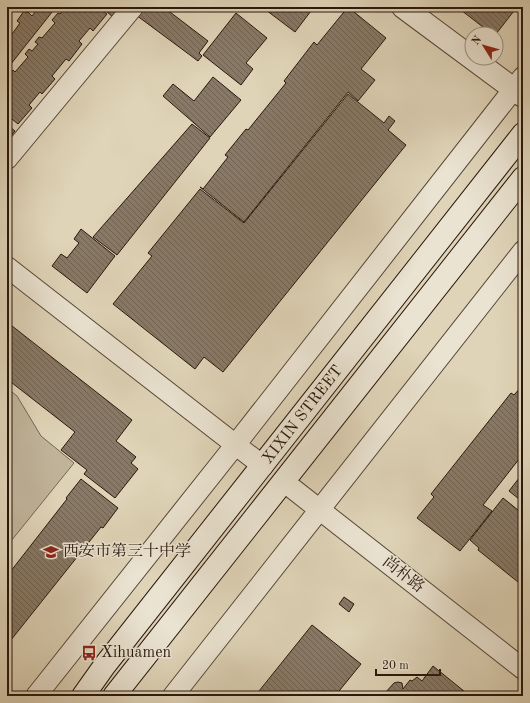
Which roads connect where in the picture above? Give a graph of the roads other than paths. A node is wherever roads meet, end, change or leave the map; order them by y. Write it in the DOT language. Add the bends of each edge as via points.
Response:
graph roads {
  1 [pos="133,7"];
  2 [pos="403,7"];
  3 [pos="520,87"];
  4 [pos="523,134"];
  5 [pos="7,159"];
  6 [pos="523,178"];
  7 [pos="523,251"];
  8 [pos="7,267"];
  9 [pos="236,444"];
  10 [pos="263,466"];
  11 [pos="283,481"];
  12 [pos="319,510"];
  13 [pos="523,669"];
  14 [pos="36,696"];
  15 [pos="83,696"];
  16 [pos="114,696"];
  17 [pos="174,696"];
  1 -- 5 [label="street"];
  2 -- 3 [label="main road"];
  3 -- 9 [label="street"];
  4 -- 10 [label="main road, XIXIN STREET"];
  6 -- 11 [label="main road, XIXIN STREET"];
  7 -- 12 [label="street"];
  8 -- 9 [label="street"];
  9 -- 10 [label="street"];
  9 -- 14 [label="street"];
  10 -- 15 [label="main road, XIXIN STREET"];
  11 -- 12 [label="street, 尚朴路"];
  11 -- 16 [label="main road, XIXIN STREET"];
  12 -- 13 [label="street, 尚朴路"];
  12 -- 17 [label="street"];
}
